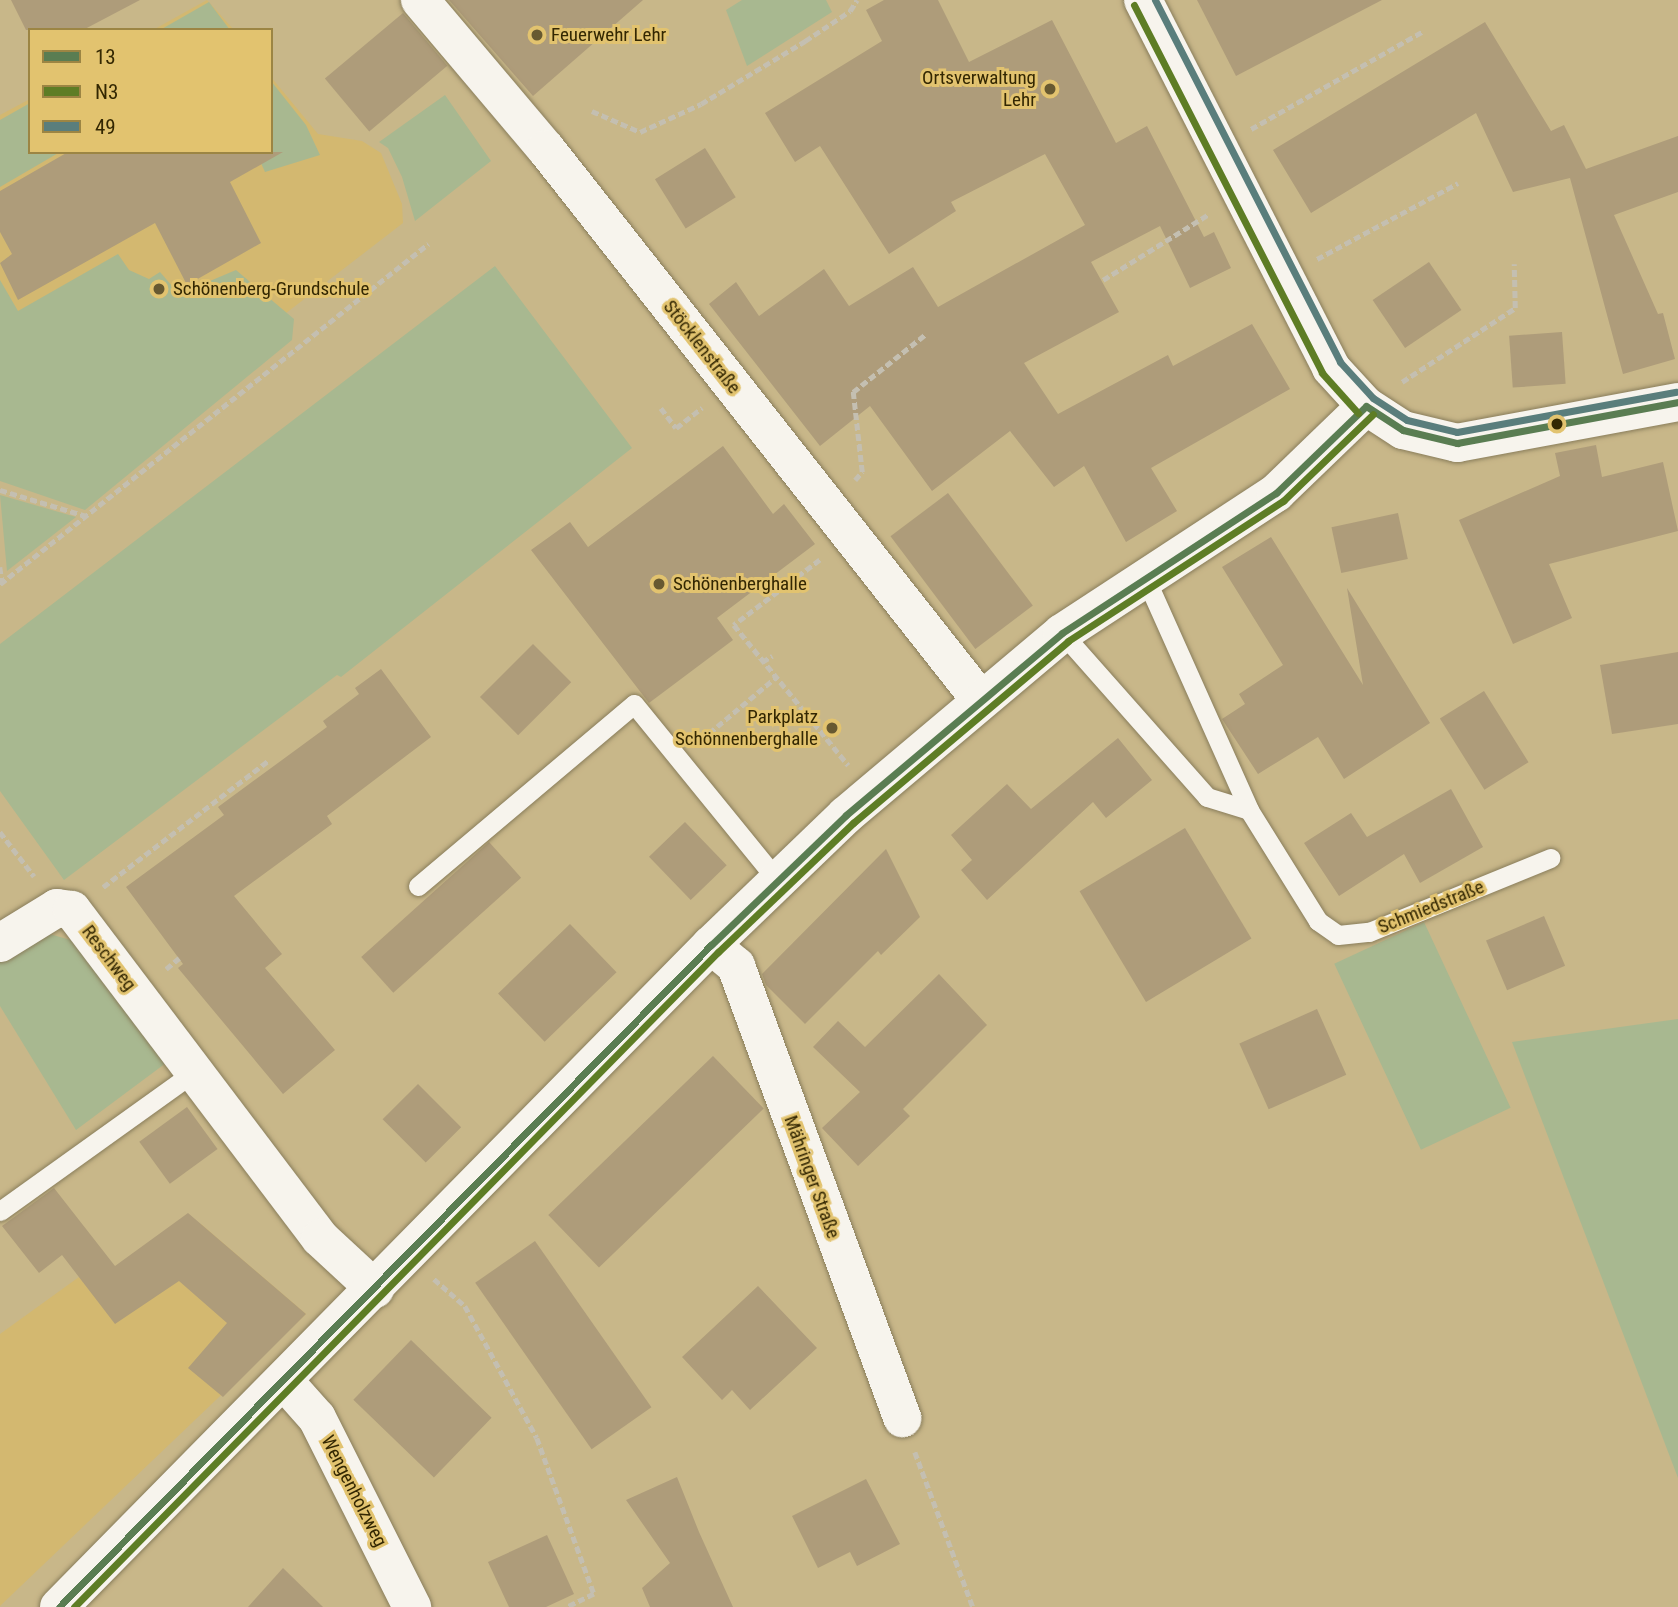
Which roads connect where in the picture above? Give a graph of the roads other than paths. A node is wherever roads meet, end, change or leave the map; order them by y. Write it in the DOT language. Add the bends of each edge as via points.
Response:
graph roads {
  1 [pos="420,0"];
  2 [pos="1144,0"];
  3 [pos="1678,402"];
  4 [pos="1366,406"];
  5 [pos="1145,577"];
  6 [pos="1062,633"];
  7 [pos="979,698"];
  8 [pos="1249,810"];
  9 [pos="1550,858"];
  10 [pos="776,879"];
  11 [pos="418,886"];
  12 [pos="0,943"];
  13 [pos="711,945"];
  14 [pos="194,1072"];
  15 [pos="0,1211"];
  16 [pos="375,1289"];
  17 [pos="285,1382"];
  18 [pos="902,1418"];
  19 [pos="59,1607"];
  20 [pos="412,1607"];
  1 -- 7 [label="street, Stöcklenstraße" via="545,149"];
  2 -- 4 [label="street" via="1331,368"];
  3 -- 4 [label="street" via="1457,443 1403,430"];
  4 -- 5 [label="street" via="1276,493"];
  5 -- 6 [label="street"];
  5 -- 8 [label="lane, Schmiedstraße"];
  6 -- 7 [label="street"];
  6 -- 8 [label="lane" via="1207,797"];
  7 -- 10 [label="street"];
  8 -- 9 [label="lane, Schmiedstraße" via="1318,921 1338,935 1369,932"];
  10 -- 11 [label="lane" via="634,704"];
  10 -- 13 [label="street"];
  12 -- 14 [label="street, Reschweg" via="65,909"];
  13 -- 16 [label="street"];
  13 -- 18 [label="street, Mähringer Straße" via="736,966"];
  14 -- 15 [label="lane"];
  14 -- 16 [label="street, Reschweg" via="320,1237"];
  16 -- 17 [label="street"];
  17 -- 19 [label="street"];
  17 -- 20 [label="street, Wengenholzweg" via="317,1418"];
}
